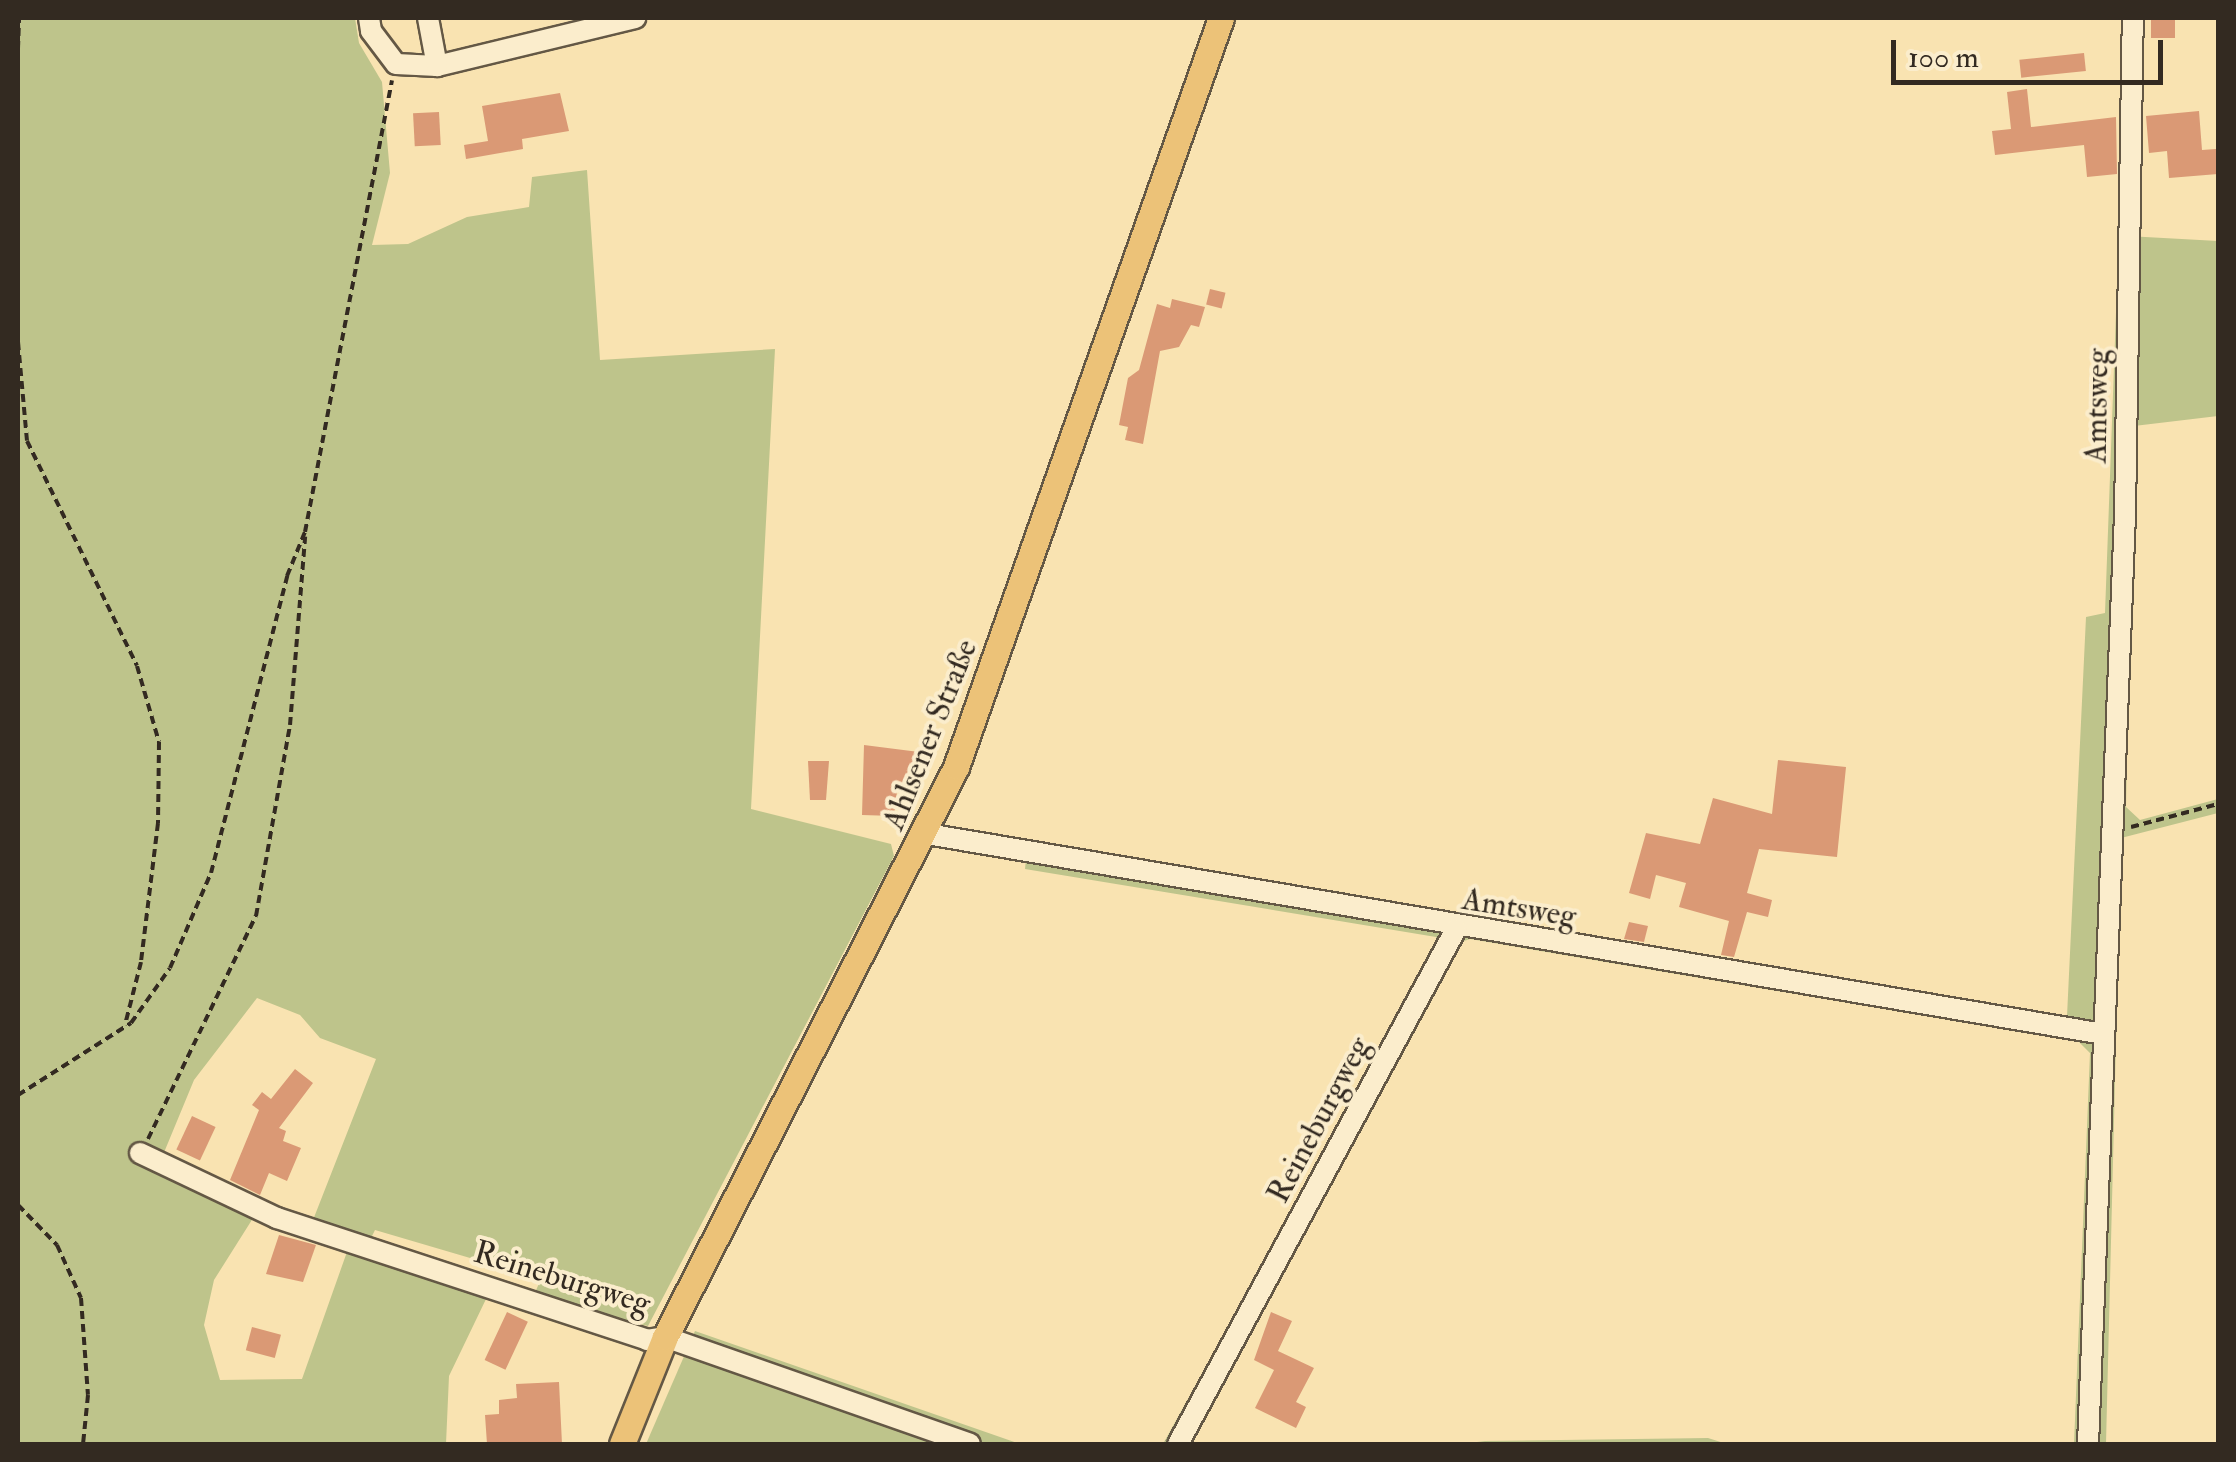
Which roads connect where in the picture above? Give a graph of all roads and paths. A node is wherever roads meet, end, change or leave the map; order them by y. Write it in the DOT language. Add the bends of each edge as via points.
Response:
graph roads {
  1 [pos="18,18"];
  2 [pos="369,18"];
  3 [pos="428,18"];
  4 [pos="636,18"];
  5 [pos="1221,18"];
  6 [pos="2133,18"];
  7 [pos="18,48"];
  8 [pos="396,64"];
  9 [pos="437,66"];
  10 [pos="18,342"];
  11 [pos="305,532"];
  12 [pos="2218,804"];
  13 [pos="2112,832"];
  14 [pos="926,834"];
  15 [pos="1456,929"];
  16 [pos="125,1028"];
  17 [pos="2103,1034"];
  18 [pos="18,1094"];
  19 [pos="140,1153"];
  20 [pos="18,1205"];
  21 [pos="665,1337"];
  22 [pos="83,1444"];
  23 [pos="622,1444"];
  24 [pos="970,1444"];
  25 [pos="1178,1444"];
  26 [pos="2088,1444"];
  1 -- 7 [label="path"];
  2 -- 8 [label="street"];
  3 -- 9 [label="street"];
  4 -- 9 [label="street"];
  5 -- 14 [label="main road, Ahlsener Straße" via="988,686"];
  6 -- 13 [label="street, Amtsweg"];
  8 -- 9 [label="street"];
  8 -- 11 [label="path"];
  10 -- 16 [label="path" via="27,441 137,666 159,742 151,882"];
  11 -- 16 [label="path" via="286,576 211,873 170,968"];
  11 -- 19 [label="path" via="290,725 256,916"];
  12 -- 13 [label="path"];
  13 -- 17 [label="street, Amtsweg"];
  14 -- 15 [label="street, Amtsweg"];
  14 -- 21 [label="main road, Ahlsener Straße"];
  15 -- 17 [label="street, Amtsweg"];
  15 -- 25 [label="street, Reineburgweg"];
  16 -- 18 [label="path"];
  17 -- 26 [label="street, Amtsweg"];
  19 -- 21 [label="street, Reineburgweg" via="277,1218 647,1340"];
  20 -- 22 [label="path" via="57,1244 80,1298 87,1376"];
  21 -- 23 [label="main road, Ahlsener Straße"];
  21 -- 24 [label="street, Reineburgweg"];
}
